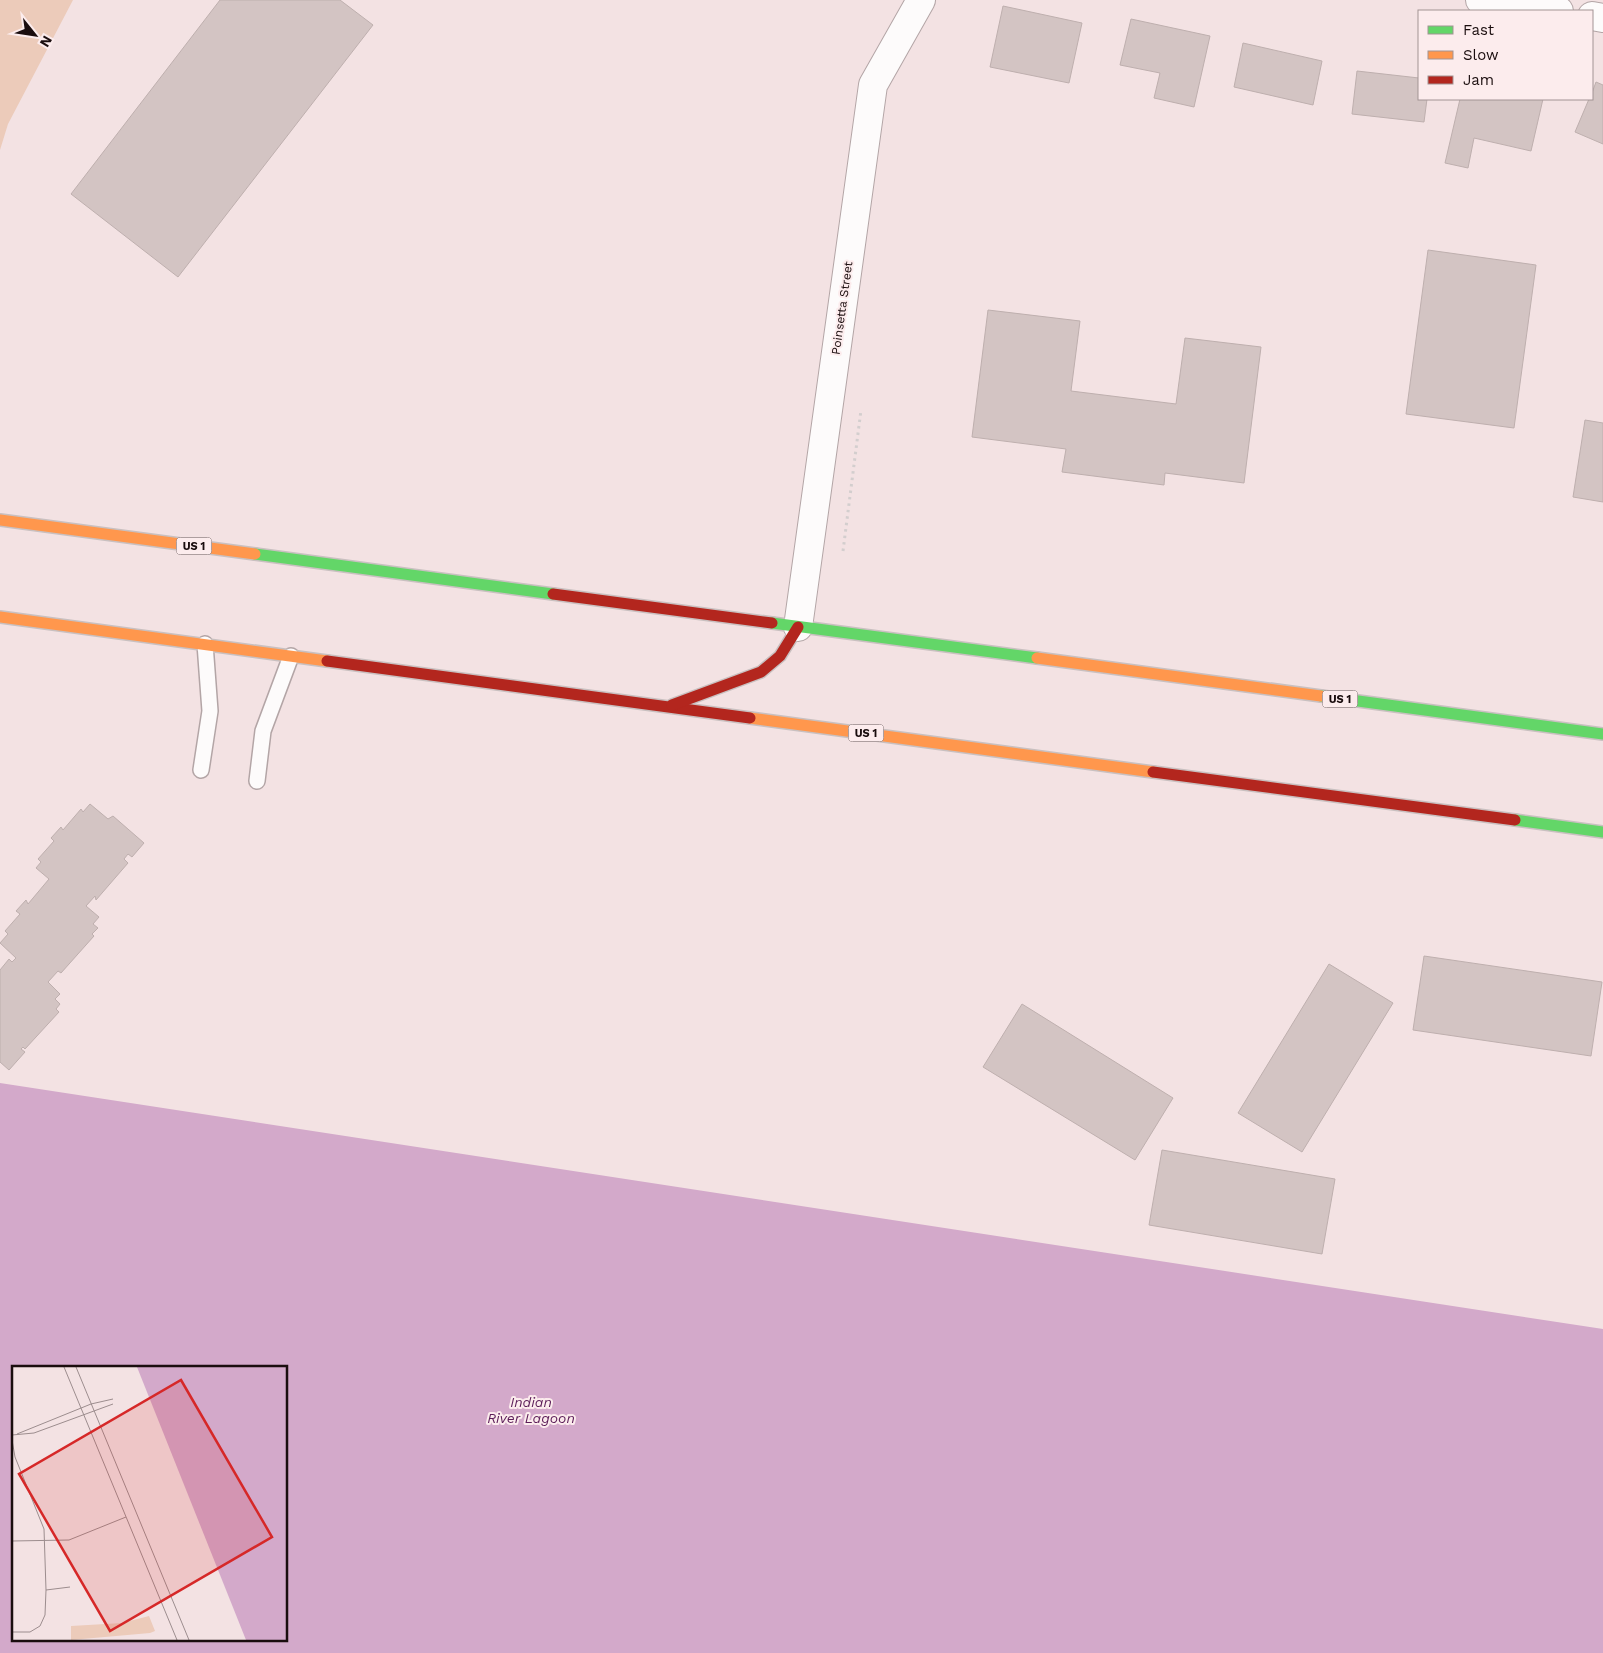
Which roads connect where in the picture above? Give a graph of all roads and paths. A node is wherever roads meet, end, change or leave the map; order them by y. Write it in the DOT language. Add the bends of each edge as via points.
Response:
graph roads {
  1 [pos="921,0"];
  2 [pos="1480,0"];
  3 [pos="1516,2"];
  4 [pos="1553,10"];
  5 [pos="0,520"];
  6 [pos="0,617"];
  7 [pos="798,627"];
  8 [pos="205,644"];
  9 [pos="291,656"];
  10 [pos="668,706"];
  11 [pos="1603,734"];
  12 [pos="201,770"];
  13 [pos="257,781"];
  14 [pos="1603,832"];
  1 -- 7 [label="street, Poinsetta Street" via="873,85"];
  2 -- 3 [label="street"];
  3 -- 4 [label="street"];
  5 -- 7 [label="main road, US 1"];
  6 -- 8 [label="main road, US 1"];
  7 -- 10 [label="main road" via="780,656 761,672"];
  7 -- 11 [label="main road, US 1"];
  8 -- 9 [label="main road, US 1"];
  8 -- 12 [label="lane" via="210,711"];
  9 -- 10 [label="main road, US 1"];
  9 -- 13 [label="lane" via="263,731"];
  10 -- 14 [label="main road, US 1"];
}
